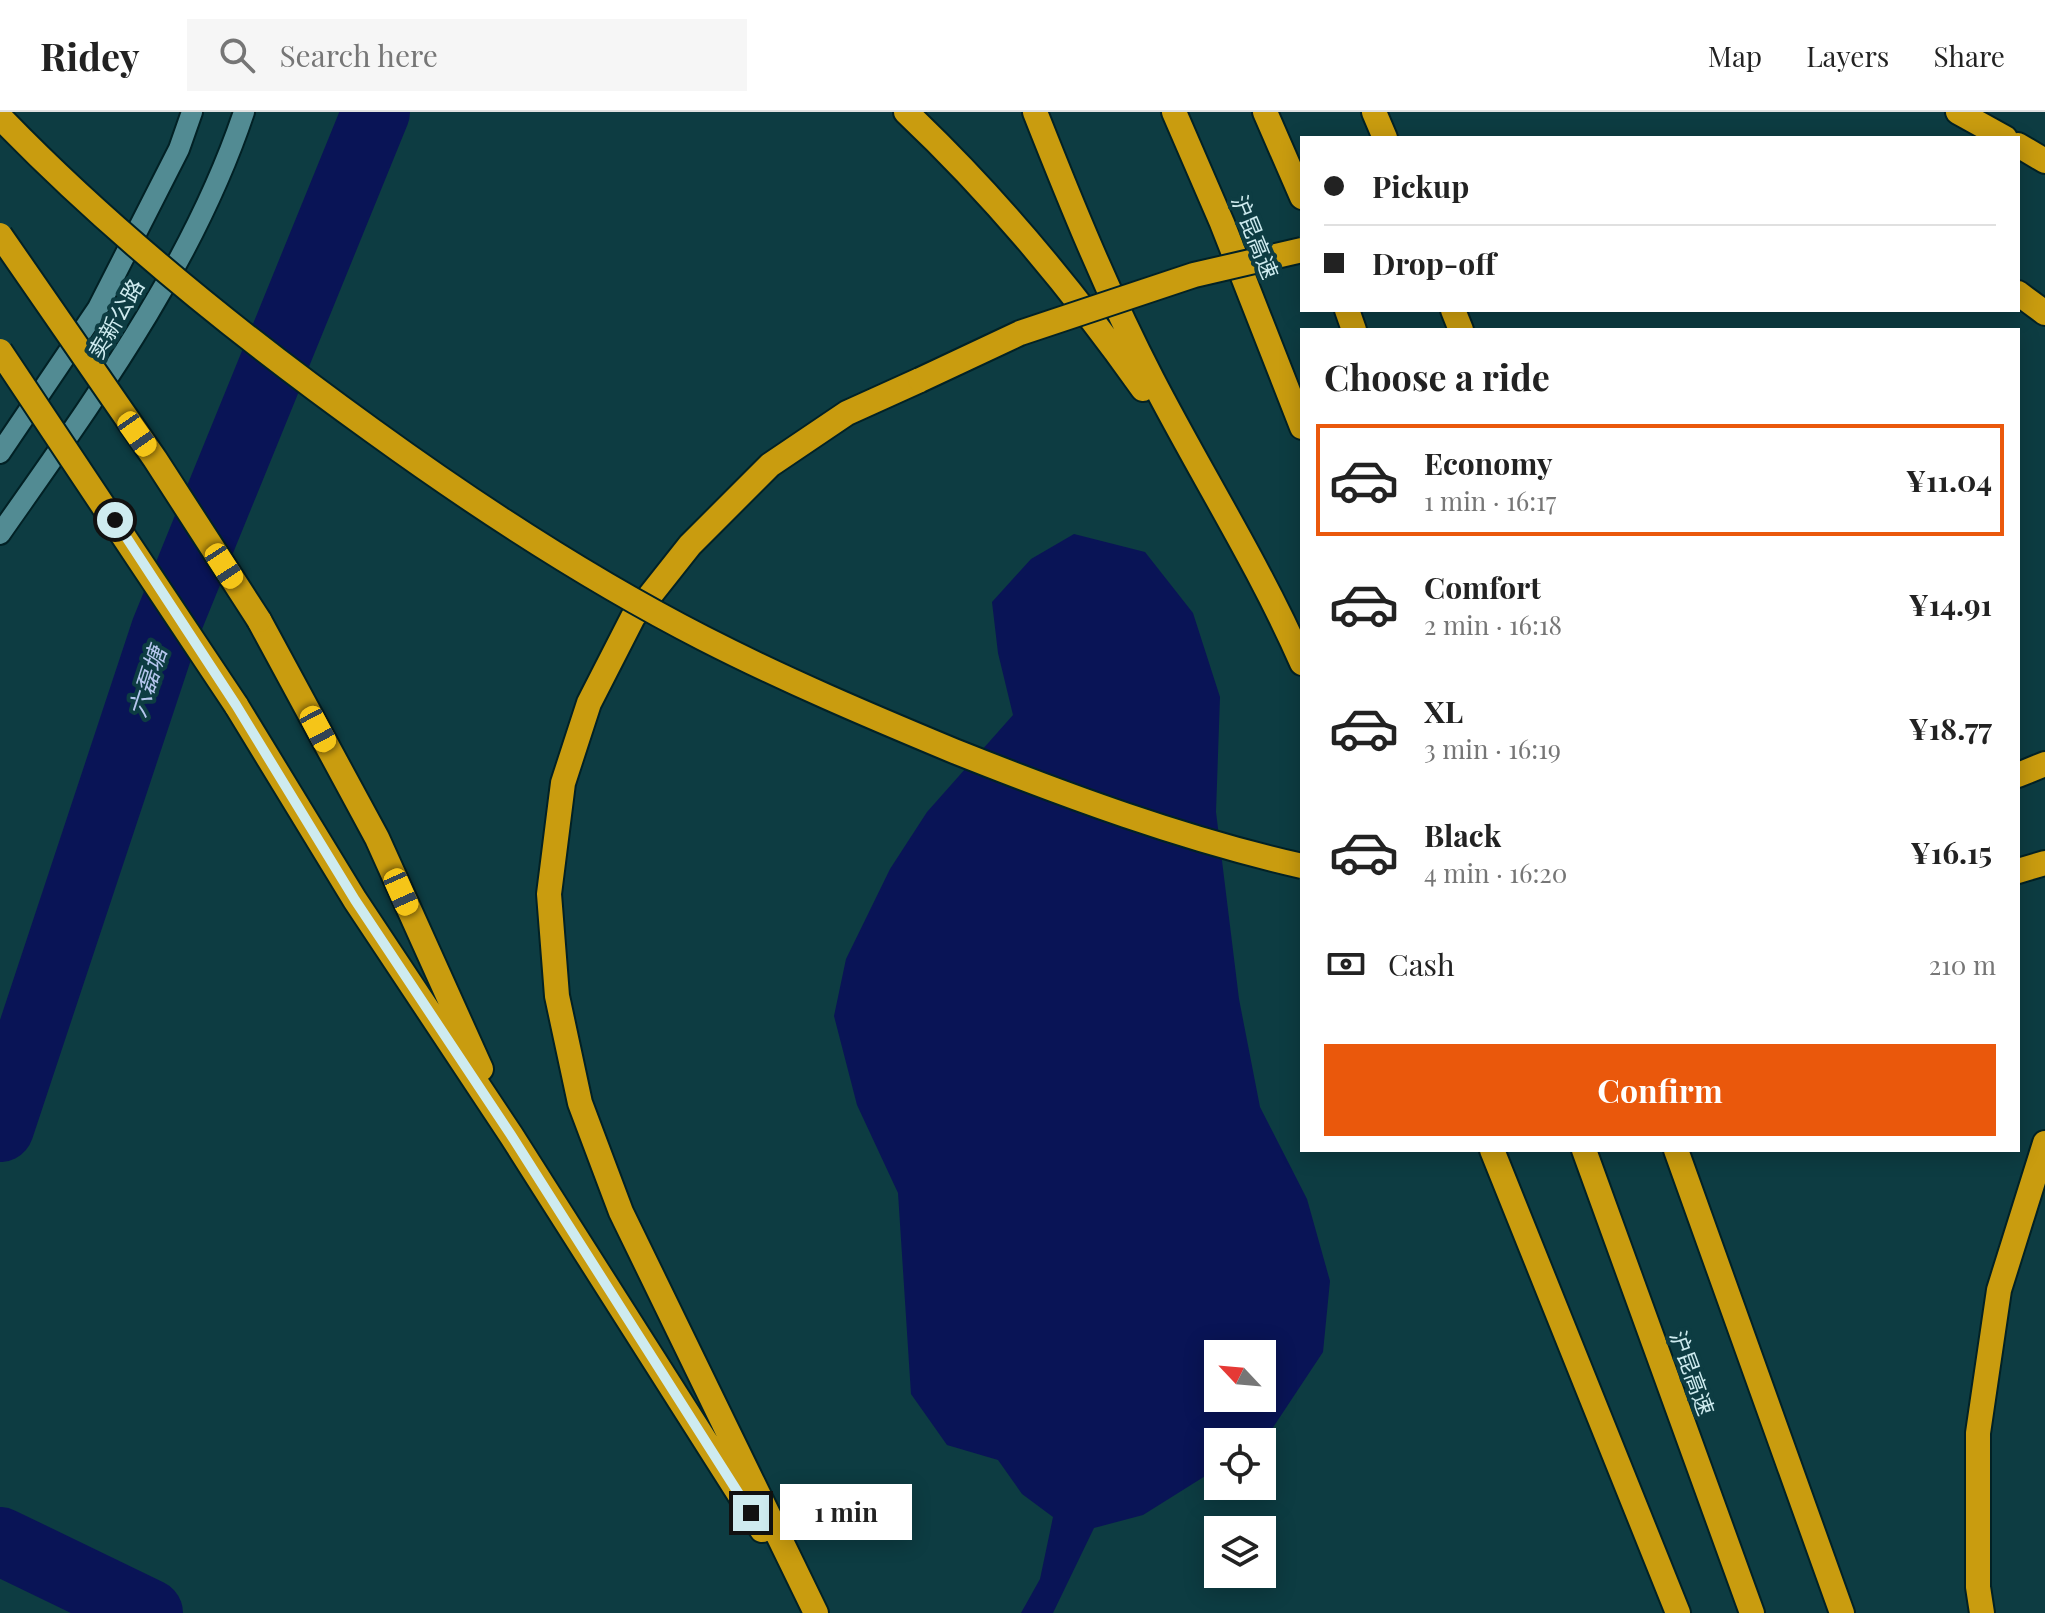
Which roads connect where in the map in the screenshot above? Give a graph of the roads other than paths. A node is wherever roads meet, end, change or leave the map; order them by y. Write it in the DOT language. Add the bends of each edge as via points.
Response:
graph roads {
  1 [pos="192,112"];
  2 [pos="244,112"];
  3 [pos="906,112"];
  4 [pos="1035,112"];
  5 [pos="1174,112"];
  6 [pos="1265,112"];
  7 [pos="1374,112"];
  8 [pos="1958,112"];
  9 [pos="0,117"];
  10 [pos="1384,136"];
  11 [pos="2001,136"];
  12 [pos="2020,146"];
  13 [pos="2045,161"];
  14 [pos="1300,192"];
  15 [pos="0,235"];
  16 [pos="1300,250"];
  17 [pos="2020,294"];
  18 [pos="2045,313"];
  19 [pos="0,351"];
  20 [pos="1300,422"];
  21 [pos="0,453"];
  22 [pos="1208,480"];
  23 [pos="0,534"];
  24 [pos="1300,658"];
  25 [pos="2045,764"];
  26 [pos="2020,774"];
  27 [pos="2045,863"];
  28 [pos="1300,865"];
  29 [pos="2020,870"];
  30 [pos="511,1135"];
  31 [pos="2045,1143"];
  32 [pos="1493,1152"];
  33 [pos="1585,1152"];
  34 [pos="1677,1152"];
  35 [pos="816,1613"];
  36 [pos="1678,1613"];
  37 [pos="1752,1613"];
  38 [pos="1842,1613"];
  39 [pos="1982,1613"];
  1 -- 21 [label="main road, 卖新公路" via="179,149 98,308"];
  2 -- 23 [label="main road, 卖新公路" via="227,164 134,342"];
  3 -- 22 [label="highway" via="1011,218 1091,315"];
  4 -- 22 [label="highway" via="1097,267"];
  5 -- 20 [label="highway, 沪昆高速"];
  6 -- 14 [label="highway"];
  7 -- 10 [label="highway"];
  8 -- 11 [label="highway"];
  9 -- 28 [label="highway, bridge" via="166,271 304,381 435,476 564,559 703,638 873,717 1047,788"];
  12 -- 13 [label="highway"];
  15 -- 30 [label="highway, bridge" via="259,620 377,838"];
  16 -- 35 [label="highway, bridge" via="1194,275 1020,333 847,413 770,465 690,545 633,617 589,703 563,783 549,894 557,996 585,1116 621,1212"];
  17 -- 18 [label="highway"];
  19 -- 30 [label="highway, bridge" via="236,705 355,900"];
  22 -- 24 [label="highway"];
  25 -- 26 [label="highway"];
  27 -- 29 [label="highway"];
  30 -- 35 [label="highway"];
  31 -- 39 [label="highway" via="1999,1290 1978,1433"];
  32 -- 36 [label="highway"];
  33 -- 37 [label="highway, 沪昆高速"];
  34 -- 38 [label="highway"];
}
